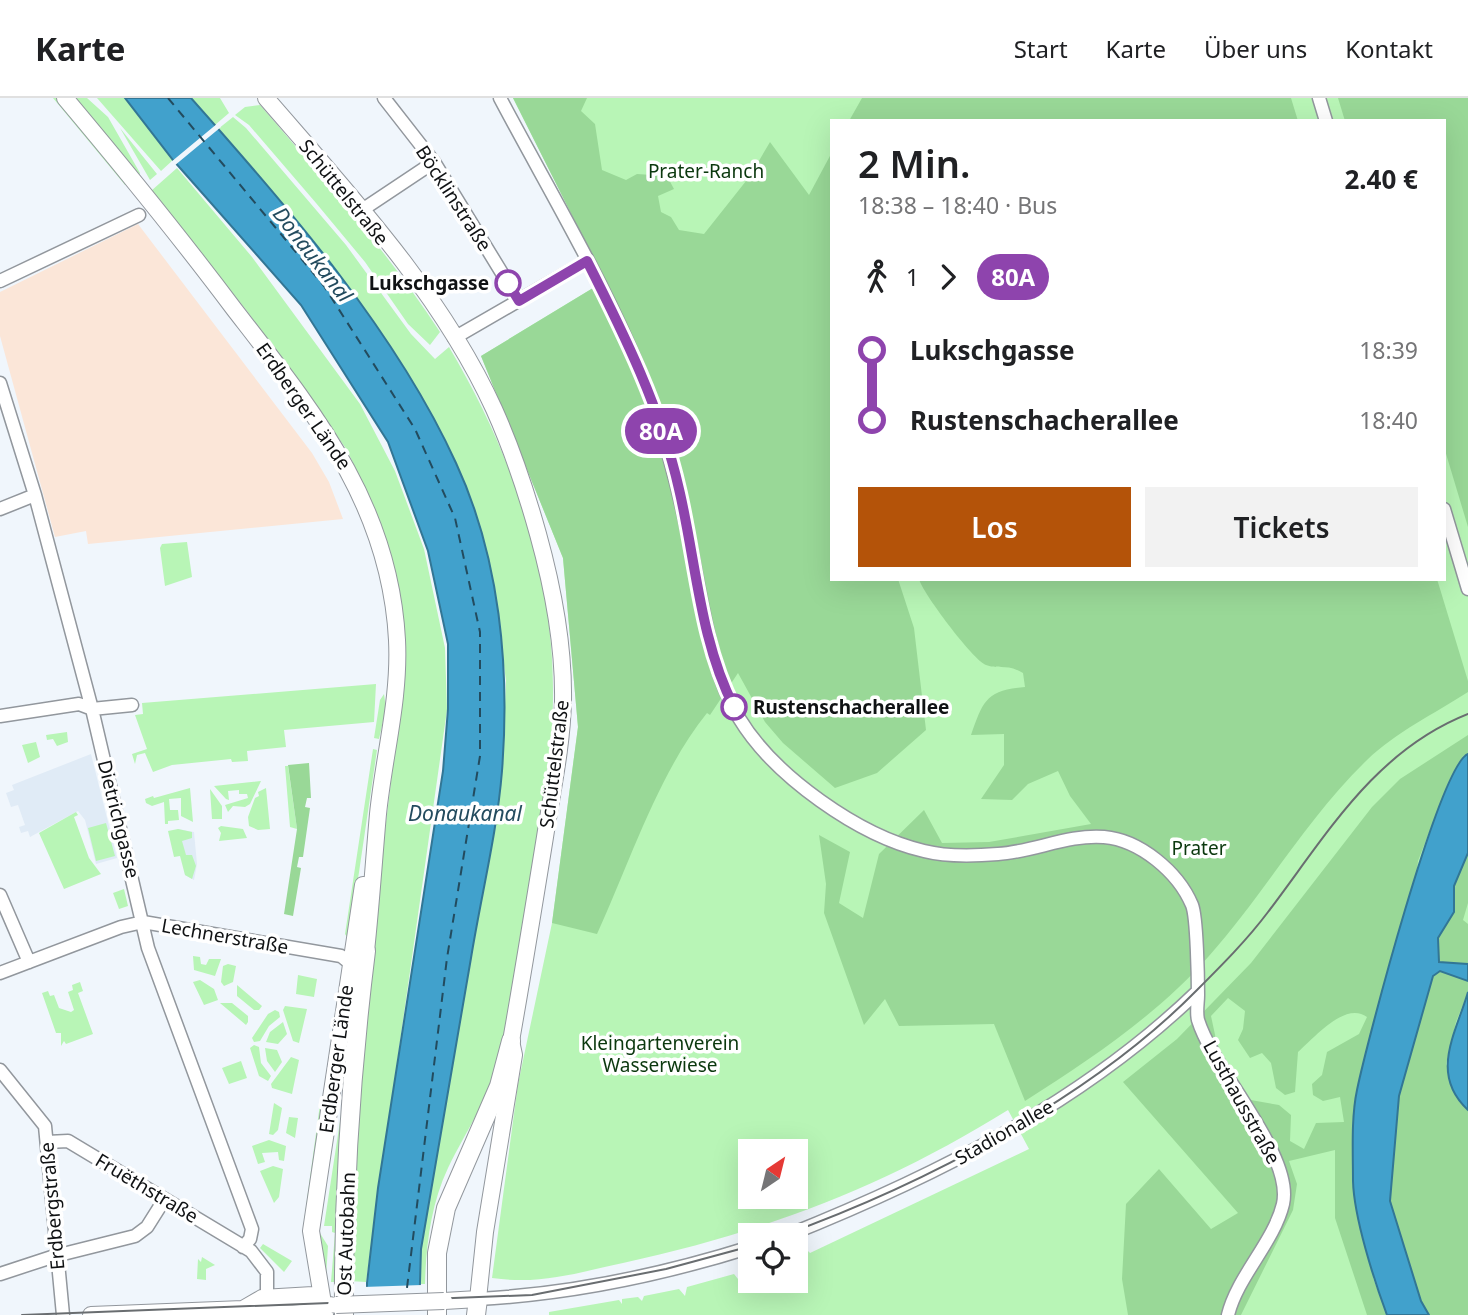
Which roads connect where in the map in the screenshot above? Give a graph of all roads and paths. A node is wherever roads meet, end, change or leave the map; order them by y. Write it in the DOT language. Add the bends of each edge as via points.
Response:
graph roads {
  1 [pos="65,98"];
  2 [pos="266,98"];
  3 [pos="384,98"];
  4 [pos="500,98"];
  5 [pos="1319,98"];
  6 [pos="1325,119"];
  7 [pos="434,162"];
  8 [pos="362,210"];
  9 [pos="139,215"];
  10 [pos="587,261"];
  11 [pos="0,281"];
  12 [pos="519,301"];
  13 [pos="454,338"];
  14 [pos="0,383"];
  15 [pos="35,495"];
  16 [pos="0,509"];
  17 [pos="1446,516"];
  18 [pos="1468,589"];
  19 [pos="132,705"];
  20 [pos="92,709"];
  21 [pos="0,716"];
  22 [pos="378,813"];
  23 [pos="0,895"];
  24 [pos="144,922"];
  25 [pos="366,951"];
  26 [pos="350,961"];
  27 [pos="29,962"];
  28 [pos="0,973"];
  29 [pos="362,981"];
  30 [pos="1198,991"];
  31 [pos="512,1041"];
  32 [pos="0,1070"];
  33 [pos="47,1142"];
  34 [pos="164,1200"];
  35 [pos="808,1227"];
  36 [pos="243,1247"];
  37 [pos="738,1251"];
  38 [pos="55,1256"];
  39 [pos="0,1274"];
  40 [pos="267,1297"];
  41 [pos="477,1307"];
  42 [pos="440,1308"];
  43 [pos="243,1309"];
  44 [pos="332,1310"];
  45 [pos="176,1313"];
  46 [pos="194,1313"];
  47 [pos="63,1315"];
  48 [pos="92,1315"];
  49 [pos="1228,1315"];
  1 -- 22 [label="main road, Erdberger Lände" via="289,380 333,440 369,512 382,552 397,638 393,723"];
  2 -- 8 [label="main road, Schüttelstraße"];
  3 -- 7 [label="street, Böcklinstraße"];
  4 -- 10 [label="street"];
  5 -- 6 [label="street"];
  7 -- 8 [label="street"];
  7 -- 12 [label="street, Böcklinstraße"];
  8 -- 13 [label="main road, Schüttelstraße"];
  9 -- 11 [label="street"];
  10 -- 12 [label="street"];
  10 -- 30 [label="street, Lusthausstraße" via="632,350 656,414 679,486 708,632 725,690 739,718 764,749 791,777 848,818 898,844 940,854 1000,854 1107,837 1148,854 1185,894 1194,913"];
  12 -- 13 [label="street"];
  13 -- 31 [label="main road, Schüttelstraße" via="494,408 524,484 551,578 559,632 563,701 558,752"];
  14 -- 15 [label="street, Dietrichgasse"];
  15 -- 16 [label="street"];
  15 -- 20 [label="street, Dietrichgasse"];
  17 -- 18 [label="street"];
  19 -- 20 [label="street"];
  20 -- 21 [label="street" via="79,704"];
  20 -- 24 [label="street, Dietrichgasse"];
  22 -- 25 [label="main road, Erdberger Lände"];
  22 -- 26 [label="main road, Erdberger Lände" via="368,842"];
  23 -- 27 [label="street"];
  24 -- 26 [label="street, Lechnerstraße" via="316,951"];
  24 -- 27 [label="street, Lechnerstraße"];
  24 -- 36 [label="street, Dietrichgasse" via="148,948 253,1229"];
  25 -- 29 [label="highway, Ost Autobahn"];
  26 -- 29 [label="street"];
  26 -- 44 [label="main road, Erdberger Lände" via="311,1231"];
  27 -- 28 [label="street, Lechnerstraße"];
  29 -- 44 [label="highway, Ost Autobahn" via="343,1250"];
  30 -- 35 [label="street, Stadionallee" via="1114,1065 974,1151"];
  30 -- 49 [label="street, Lusthausstraße" via="1197,1017 1223,1072 1277,1161 1285,1184 1282,1208"];
  31 -- 41 [label="main road, Schüttelstraße" via="514,1055 486,1221"];
  31 -- 42 [label="highway" via="490,1107 446,1208 437,1253"];
  32 -- 33 [label="street, Erdbergstraße" via="41,1119"];
  33 -- 34 [label="street, Fruëthstraße" via="68,1141"];
  33 -- 38 [label="street, Erdbergstraße"];
  34 -- 36 [label="street, Fruëthstraße"];
  34 -- 38 [label="street" via="147,1227 135,1236"];
  36 -- 40 [label="street, Fruëthstraße" via="258,1257 267,1272"];
  37 -- 41 [label="street" via="598,1286"];
  38 -- 39 [label="street"];
  38 -- 47 [label="street, Erdbergstraße"];
  40 -- 43 [label="main road"];
  40 -- 44 [label="main road" via="313,1295"];
  41 -- 42 [label="main road"];
  42 -- 44 [label="main road, bridge"];
  43 -- 44 [label="main road" via="258,1313"];
  43 -- 46 [label="main road"];
  45 -- 46 [label="main road"];
  45 -- 48 [label="main road"];
}
